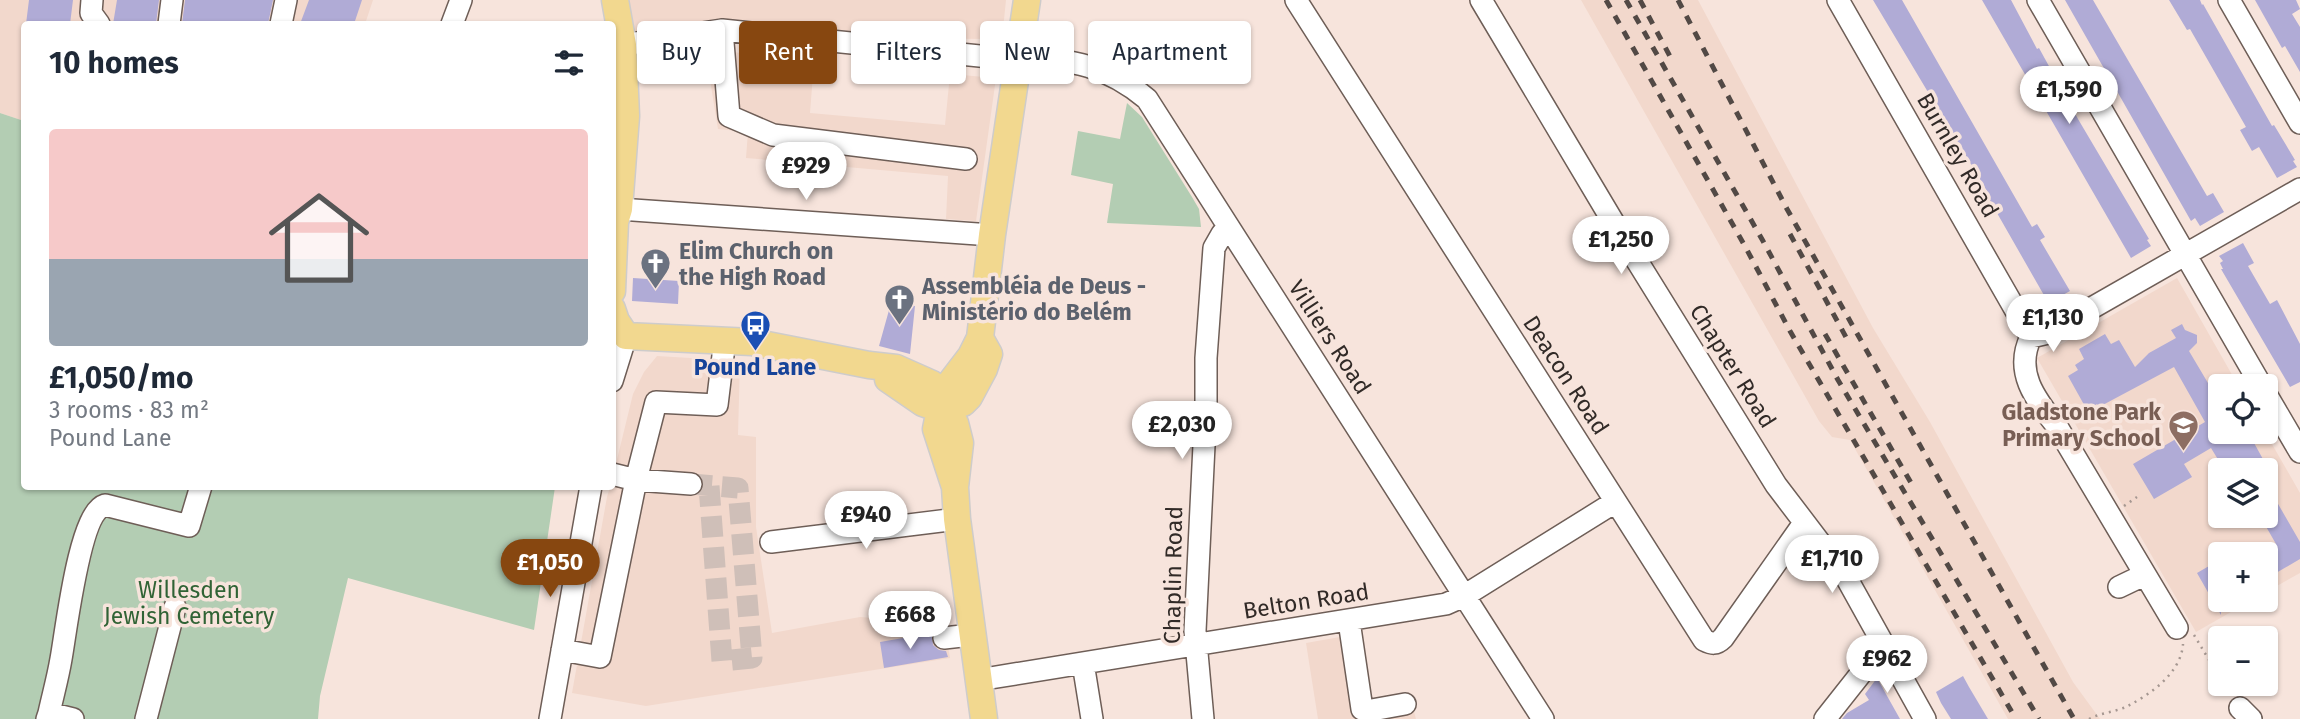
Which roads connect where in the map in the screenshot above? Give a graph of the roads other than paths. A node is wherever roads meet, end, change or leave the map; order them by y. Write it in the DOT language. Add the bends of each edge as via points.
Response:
graph roads {
  1 [pos="92,0"];
  2 [pos="172,0"];
  3 [pos="286,0"];
  4 [pos="461,0"];
  5 [pos="615,0"];
  6 [pos="1027,0"];
  7 [pos="1296,0"];
  8 [pos="1481,0"];
  9 [pos="1838,0"];
  10 [pos="2038,0"];
  11 [pos="2229,0"];
  12 [pos="97,21"];
  13 [pos="169,21"];
  14 [pos="282,21"];
  15 [pos="453,21"];
  16 [pos="1024,21"];
  17 [pos="725,30"];
  18 [pos="637,43"];
  19 [pos="623,45"];
  20 [pos="980,53"];
  21 [pos="1074,63"];
  22 [pos="725,67"];
  23 [pos="1015,84"];
  24 [pos="2300,123"];
  25 [pos="966,159"];
  26 [pos="2300,189"];
  27 [pos="619,209"];
  28 [pos="616,219"];
  29 [pos="1230,229"];
  30 [pos="992,235"];
  31 [pos="2185,255"];
  32 [pos="616,321"];
  33 [pos="626,336"];
  34 [pos="2031,337"];
  35 [pos="725,339"];
  36 [pos="616,368"];
  37 [pos="2254,374"];
  38 [pos="940,409"];
  39 [pos="2278,414"];
  40 [pos="2300,452"];
  41 [pos="616,475"];
  42 [pos="636,480"];
  43 [pos="691,484"];
  44 [pos="200,490"];
  45 [pos="590,490"];
  46 [pos="1615,502"];
  47 [pos="957,519"];
  48 [pos="1804,523"];
  49 [pos="771,542"];
  50 [pos="2144,575"];
  51 [pos="2119,587"];
  52 [pos="1464,596"];
  53 [pos="175,607"];
  54 [pos="1349,621"];
  55 [pos="2184,632"];
  56 [pos="971,635"];
  57 [pos="944,638"];
  58 [pos="1197,645"];
  59 [pos="562,650"];
  60 [pos="1886,650"];
  61 [pos="1083,663"];
  62 [pos="978,680"];
  63 [pos="1405,704"];
  64 [pos="48,716"];
  65 [pos="73,719"];
  66 [pos="146,719"];
  67 [pos="550,719"];
  68 [pos="984,719"];
  69 [pos="1092,719"];
  70 [pos="1203,719"];
  71 [pos="1543,719"];
  72 [pos="1825,719"];
  73 [pos="1925,719"];
  1 -- 12 [label="street"];
  2 -- 13 [label="street"];
  3 -- 14 [label="street"];
  4 -- 15 [label="street"];
  5 -- 19 [label="main road"];
  6 -- 16 [label="main road"];
  7 -- 46 [label="street, Deacon Road"];
  8 -- 48 [label="street, Chapter Road" via="1628,247"];
  9 -- 34 [label="street, Burnley Road"];
  10 -- 31 [label="street"];
  11 -- 24 [label="street"];
  17 -- 20 [label="street, Villiers Road"];
  18 -- 19 [label="street, Villiers Road"];
  19 -- 27 [label="main road" via="626,116"];
  21 -- 29 [label="street, Villiers Road" via="1106,71 1147,99"];
  22 -- 25 [label="street" via="729,116 774,135"];
  23 -- 30 [label="main road"];
  26 -- 31 [label="street"];
  27 -- 28 [label="main road"];
  27 -- 30 [label="street"];
  29 -- 52 [label="street, Villiers Road"];
  29 -- 58 [label="street, Chaplin Road" via="1214,248"];
  30 -- 38 [label="main road" via="980,338 989,354 964,402"];
  31 -- 34 [label="street" via="2048,333"];
  31 -- 37 [label="street"];
  32 -- 33 [label="main road"];
  33 -- 35 [label="main road"];
  33 -- 36 [label="street"];
  34 -- 50 [label="street" via="2024,360 2037,402 2056,425"];
  35 -- 38 [label="main road" via="869,365 923,403"];
  35 -- 42 [label="street" via="717,405 656,402"];
  38 -- 47 [label="main road" via="956,423 960,443"];
  39 -- 40 [label="street"];
  41 -- 42 [label="street"];
  42 -- 43 [label="street"];
  42 -- 59 [label="street" via="600,657"];
  44 -- 64 [label="street" via="189,526 105,505 96,511 69,597"];
  45 -- 59 [label="street"];
  46 -- 48 [label="street, Deacon Road" via="1699,635 1712,644 1723,638"];
  46 -- 52 [label="street, Belton Road"];
  47 -- 49 [label="street"];
  47 -- 56 [label="main road"];
  48 -- 60 [label="street, Chapter Road" via="1846,577"];
  50 -- 51 [label="street"];
  50 -- 55 [label="street"];
  52 -- 54 [label="street, Belton Road" via="1446,604"];
  52 -- 71 [label="street, Villiers Road"];
  53 -- 66 [label="street"];
  54 -- 58 [label="street, Belton Road"];
  54 -- 63 [label="street" via="1362,709"];
  56 -- 57 [label="street"];
  56 -- 62 [label="main road"];
  58 -- 61 [label="street, Belton Road"];
  58 -- 70 [label="street, Chaplin Road"];
  59 -- 67 [label="street"];
  60 -- 72 [label="street" via="1874,657"];
  60 -- 73 [label="street, Chapter Road"];
  61 -- 62 [label="street, Belton Road"];
  61 -- 69 [label="street"];
  62 -- 68 [label="main road"];
  64 -- 65 [label="street"];
}
